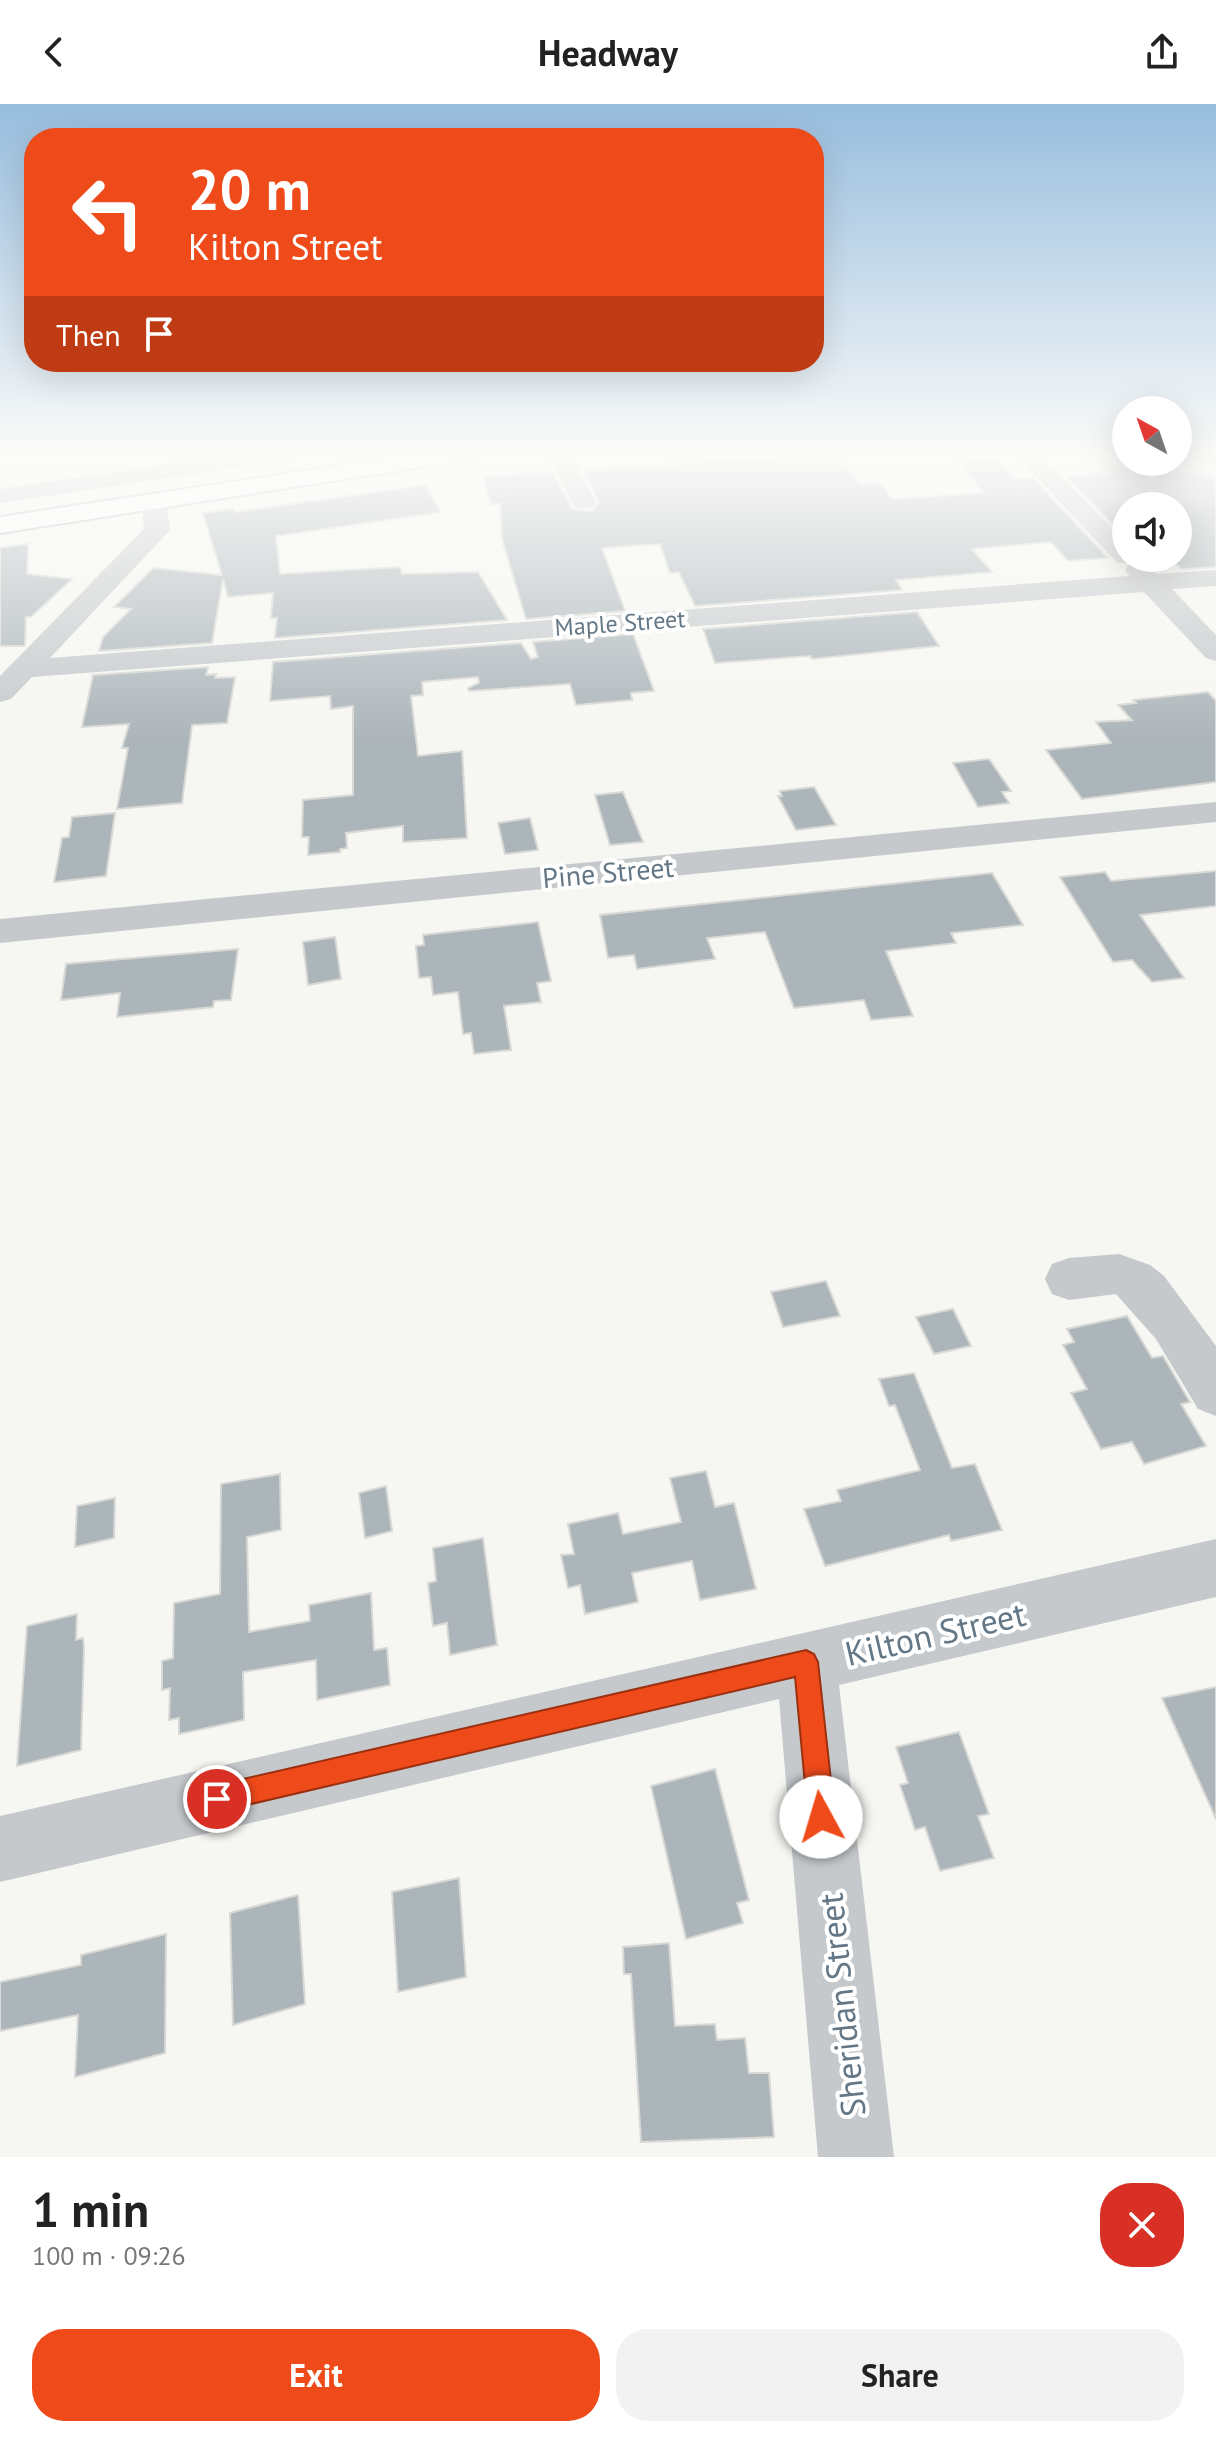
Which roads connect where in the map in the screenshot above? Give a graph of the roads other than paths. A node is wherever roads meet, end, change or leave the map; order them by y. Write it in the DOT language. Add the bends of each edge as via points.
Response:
graph roads {
  1 [pos="139,549"];
  2 [pos="1139,572"];
  3 [pos="1216,578"];
  4 [pos="1150,583"];
  5 [pos="1216,652"];
  6 [pos="25,669"];
  7 [pos="0,693"];
  8 [pos="1216,812"];
  9 [pos="0,931"];
  10 [pos="1069,1279"];
  11 [pos="1216,1392"];
  12 [pos="1216,1568"];
  13 [pos="806,1662"];
  14 [pos="0,1849"];
  15 [pos="856,2157"];
  1 -- 6 [label="street"];
  2 -- 4 [label="street"];
  3 -- 4 [label="street, Maple Street"];
  4 -- 5 [label="street"];
  4 -- 6 [label="street, Maple Street"];
  6 -- 7 [label="street"];
  8 -- 9 [label="street, Pine Street"];
  10 -- 11 [label="street" via="1119,1274 1138,1283 1154,1297"];
  12 -- 13 [label="street, Kilton Street"];
  13 -- 14 [label="street, Kilton Street"];
  13 -- 15 [label="street, Sheridan Street"];
}
